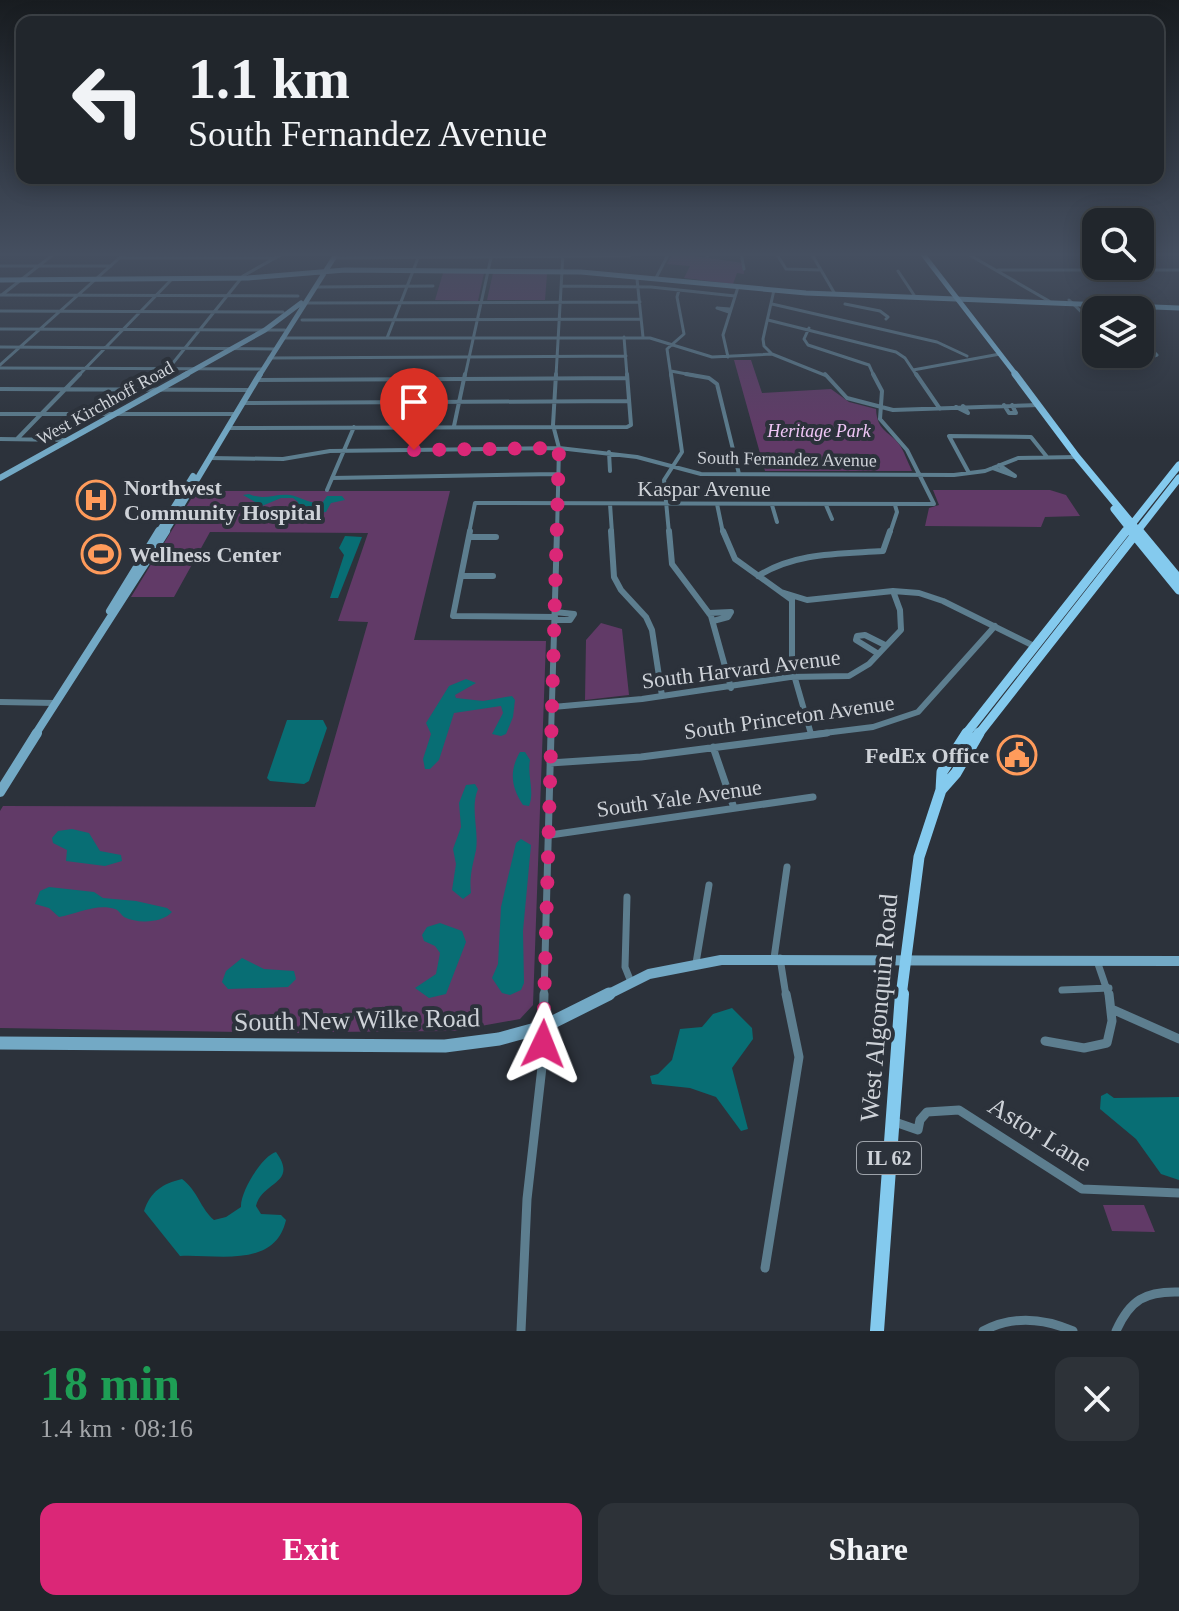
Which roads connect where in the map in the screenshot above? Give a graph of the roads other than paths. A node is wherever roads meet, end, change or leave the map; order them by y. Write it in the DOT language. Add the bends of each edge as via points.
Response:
graph roads {
  1 [pos="56,315"];
  2 [pos="136,315"];
  3 [pos="211,315"];
  4 [pos="284,315"];
  5 [pos="294,315"];
  6 [pos="397,315"];
  7 [pos="479,315"];
  8 [pos="560,315"];
  9 [pos="641,315"];
  10 [pos="681,315"];
  11 [pos="728,315"];
  12 [pos="769,315"];
  13 [pos="820,315"];
  14 [pos="885,315"];
  15 [pos="968,315"];
  16 [pos="300,318"];
  17 [pos="395,319"];
  18 [pos="478,319"];
  19 [pos="560,319"];
  20 [pos="641,319"];
  21 [pos="886,319"];
  22 [pos="768,320"];
  23 [pos="291,321"];
  24 [pos="809,328"];
  25 [pos="0,329"];
  26 [pos="41,329"];
  27 [pos="123,329"];
  28 [pos="200,329"];
  29 [pos="265,330"];
  30 [pos="285,330"];
  31 [pos="624,337"];
  32 [pos="643,337"];
  33 [pos="282,338"];
  34 [pos="387,338"];
  35 [pos="474,338"];
  36 [pos="559,338"];
  37 [pos="674,344"];
  38 [pos="0,347"];
  39 [pos="20,348"];
  40 [pos="104,348"];
  41 [pos="185,348"];
  42 [pos="233,348"];
  43 [pos="275,349"];
  44 [pos="772,354"];
  45 [pos="997,354"];
  46 [pos="558,356"];
  47 [pos="626,356"];
  48 [pos="967,356"];
  49 [pos="469,357"];
  50 [pos="728,357"];
  51 [pos="269,358"];
  52 [pos="0,366"];
  53 [pos="86,368"];
  54 [pos="169,368"];
  55 [pos="197,369"];
  56 [pos="263,369"];
  57 [pos="913,370"];
  58 [pos="671,371"];
  59 [pos="556,377"];
  60 [pos="465,378"];
  61 [pos="627,378"];
  62 [pos="256,380"];
  63 [pos="0,389"];
  64 [pos="65,390"];
  65 [pos="156,390"];
  66 [pos="249,390"];
  67 [pos="460,401"];
  68 [pos="555,401"];
  69 [pos="629,401"];
  70 [pos="242,403"];
  71 [pos="1004,405"];
  72 [pos="1012,405"];
  73 [pos="1036,405"];
  74 [pos="881,408"];
  75 [pos="940,409"];
  76 [pos="0,414"];
  77 [pos="42,414"];
  78 [pos="114,414"];
  79 [pos="235,414"];
  80 [pos="553,425"];
  81 [pos="454,426"];
  82 [pos="354,427"];
  83 [pos="227,428"];
  84 [pos="0,439"];
  85 [pos="17,439"];
  86 [pos="67,440"];
  87 [pos="559,448"];
  88 [pos="344,451"];
  89 [pos="609,452"];
  90 [pos="1047,457"];
  91 [pos="1077,457"];
  92 [pos="210,458"];
  93 [pos="1179,465"];
  94 [pos="672,467"];
  95 [pos="610,471"];
  96 [pos="969,473"];
  97 [pos="557,474"];
  98 [pos="739,474"];
  99 [pos="921,475"];
  100 [pos="1,476"];
  101 [pos="332,478"];
  102 [pos="1179,478"];
  103 [pos="327,490"];
  104 [pos="556,504"];
  105 [pos="610,504"];
  106 [pos="665,504"];
  107 [pos="717,504"];
  108 [pos="772,505"];
  109 [pos="826,505"];
  110 [pos="895,505"];
  111 [pos="1123,509"];
  112 [pos="1145,510"];
  113 [pos="832,519"];
  114 [pos="777,522"];
  115 [pos="1134,529"];
  116 [pos="469,537"];
  117 [pos="496,537"];
  118 [pos="462,576"];
  119 [pos="493,576"];
  120 [pos="758,576"];
  121 [pos="1179,579"];
  122 [pos="1179,590"];
  123 [pos="893,591"];
  124 [pos="781,592"];
  125 [pos="807,600"];
  126 [pos="709,613"];
  127 [pos="793,614"];
  128 [pos="555,616"];
  129 [pos="713,621"];
  130 [pos="105,623"];
  131 [pos="995,626"];
  132 [pos="885,645"];
  133 [pos="1038,648"];
  134 [pos="877,653"];
  135 [pos="793,677"];
  136 [pos="731,688"];
  137 [pos="662,696"];
  138 [pos="0,702"];
  139 [pos="55,703"];
  140 [pos="553,707"];
  141 [pos="811,734"];
  142 [pos="713,747"];
  143 [pos="550,763"];
  144 [pos="0,792"];
  145 [pos="813,797"];
  146 [pos="734,808"];
  147 [pos="550,835"];
  148 [pos="787,867"];
  149 [pos="709,885"];
  150 [pos="627,897"];
  151 [pos="777,958"];
  152 [pos="904,961"];
  153 [pos="1097,961"];
  154 [pos="1179,961"];
  155 [pos="696,963"];
  156 [pos="631,982"];
  157 [pos="1109,988"];
  158 [pos="1062,990"];
  159 [pos="1114,1010"];
  160 [pos="543,1027"];
  161 [pos="1179,1039"];
  162 [pos="1045,1041"];
  163 [pos="0,1043"];
  164 [pos="892,1121"];
  165 [pos="1179,1193"];
  166 [pos="765,1268"];
  167 [pos="1179,1292"];
  168 [pos="521,1331"];
  169 [pos="877,1331"];
  170 [pos="983,1331"];
  171 [pos="1073,1331"];
  172 [pos="1116,1331"];
  1 -- 26 [label="street"];
  2 -- 27 [label="street"];
  3 -- 28 [label="street"];
  4 -- 29 [label="main road, West Kirchhoff Road"];
  5 -- 23 [label="main road"];
  6 -- 17 [label="street"];
  7 -- 18 [label="street"];
  8 -- 19 [label="street"];
  9 -- 20 [label="street"];
  10 -- 37 [label="street" via="684,334"];
  11 -- 50 [label="street" via="723,335"];
  12 -- 22 [label="street"];
  13 -- 48 [label="street" via="937,342"];
  14 -- 21 [label="street"];
  15 -- 45 [label="main road"];
  16 -- 17 [label="street"];
  16 -- 23 [label="main road, West Kirchhoff Road"];
  16 -- 33 [label="main road"];
  17 -- 18 [label="street"];
  17 -- 34 [label="street"];
  18 -- 19 [label="street"];
  18 -- 35 [label="street"];
  19 -- 20 [label="street"];
  19 -- 36 [label="street"];
  20 -- 32 [label="street"];
  22 -- 24 [label="street"];
  22 -- 44 [label="street" via="763,342"];
  23 -- 29 [label="main road, West Kirchhoff Road"];
  23 -- 30 [label="main road"];
  24 -- 57 [label="street" via="896,352"];
  24 -- 74 [label="street" via="804,339 808,345 869,365 882,391"];
  25 -- 26 [label="street"];
  26 -- 27 [label="street"];
  26 -- 39 [label="street"];
  27 -- 28 [label="street"];
  27 -- 40 [label="street"];
  28 -- 29 [label="street"];
  28 -- 41 [label="street"];
  29 -- 30 [label="street"];
  29 -- 42 [label="main road, West Kirchhoff Road"];
  30 -- 33 [label="main road"];
  31 -- 32 [label="street"];
  31 -- 36 [label="street"];
  31 -- 47 [label="street"];
  32 -- 37 [label="street"];
  33 -- 34 [label="street"];
  33 -- 43 [label="main road"];
  34 -- 35 [label="street"];
  35 -- 36 [label="street"];
  35 -- 49 [label="street"];
  36 -- 46 [label="street"];
  37 -- 50 [label="street" via="705,356"];
  37 -- 58 [label="street" via="667,349"];
  38 -- 39 [label="street"];
  39 -- 40 [label="street"];
  39 -- 52 [label="street"];
  40 -- 41 [label="street"];
  40 -- 53 [label="street"];
  41 -- 42 [label="street"];
  41 -- 54 [label="street"];
  42 -- 43 [label="street"];
  42 -- 55 [label="main road, West Kirchhoff Road"];
  43 -- 51 [label="main road"];
  44 -- 50 [label="street"];
  44 -- 74 [label="street" via="824,373 847,398"];
  45 -- 48 [label="street"];
  45 -- 73 [label="main road"];
  46 -- 47 [label="street"];
  46 -- 49 [label="street"];
  46 -- 59 [label="street"];
  47 -- 61 [label="street"];
  48 -- 57 [label="street"];
  49 -- 51 [label="street"];
  49 -- 60 [label="street"];
  51 -- 56 [label="main road"];
  52 -- 53 [label="street"];
  53 -- 54 [label="street"];
  53 -- 64 [label="street"];
  54 -- 55 [label="street"];
  55 -- 56 [label="street"];
  55 -- 65 [label="main road, West Kirchhoff Road"];
  56 -- 62 [label="main road"];
  57 -- 75 [label="street"];
  58 -- 94 [label="street" via="682,452"];
  58 -- 98 [label="street" via="717,384"];
  59 -- 60 [label="street"];
  59 -- 61 [label="street"];
  59 -- 68 [label="street"];
  60 -- 62 [label="street"];
  60 -- 67 [label="street"];
  61 -- 69 [label="street"];
  62 -- 66 [label="main road"];
  63 -- 64 [label="street"];
  64 -- 65 [label="street"];
  64 -- 77 [label="street"];
  65 -- 66 [label="street"];
  65 -- 78 [label="main road, West Kirchhoff Road"];
  66 -- 70 [label="main road"];
  67 -- 68 [label="street"];
  67 -- 70 [label="street"];
  67 -- 81 [label="street"];
  68 -- 69 [label="street"];
  68 -- 80 [label="street"];
  69 -- 80 [label="street" via="629,428"];
  70 -- 79 [label="main road"];
  71 -- 72 [label="street"];
  71 -- 72 [label="street" via="1016,413"];
  71 -- 75 [label="street" via="963,406 968,413 956,407"];
  72 -- 73 [label="street"];
  73 -- 91 [label="main road"];
  74 -- 75 [label="street"];
  74 -- 99 [label="street" via="886,429"];
  76 -- 77 [label="street"];
  77 -- 78 [label="street"];
  77 -- 85 [label="street"];
  78 -- 79 [label="street"];
  78 -- 86 [label="main road, West Kirchhoff Road"];
  79 -- 83 [label="main road"];
  80 -- 81 [label="street"];
  80 -- 87 [label="street"];
  81 -- 82 [label="street"];
  82 -- 83 [label="street"];
  82 -- 88 [label="street"];
  83 -- 92 [label="main road"];
  83 -- 130 [label="main road" via="170,511"];
  84 -- 85 [label="street"];
  85 -- 86 [label="street"];
  86 -- 100 [label="main road, West Kirchhoff Road"];
  87 -- 88 [label="street, South Fernandez Avenue"];
  87 -- 89 [label="street, South Fernandez Avenue"];
  87 -- 97 [label="street"];
  88 -- 92 [label="street, South Fernandez Avenue" via="277,459"];
  88 -- 101 [label="street"];
  89 -- 94 [label="street, South Fernandez Avenue"];
  89 -- 95 [label="street"];
  90 -- 91 [label="street, South Fernandez Avenue"];
  90 -- 96 [label="street, South Fernandez Avenue" via="1018,458"];
  90 -- 96 [label="street" via="1031,437 949,436"];
  91 -- 111 [label="main road"];
  91 -- 115 [label="main road"];
  92 -- 130 [label="main road"];
  93 -- 112 [label="main road, West Algonquin Road / IL 62"];
  94 -- 98 [label="street, South Fernandez Avenue" via="695,474"];
  94 -- 106 [label="street" via="664,480"];
  96 -- 99 [label="street, South Fernandez Avenue"];
  97 -- 101 [label="street"];
  97 -- 104 [label="street"];
  98 -- 99 [label="street, South Fernandez Avenue"];
  99 -- 110 [label="street, Kaspar Avenue" via="933,504"];
  101 -- 103 [label="street"];
  102 -- 115 [label="main road, West Algonquin Road / IL 62"];
  104 -- 105 [label="street, Kaspar Avenue"];
  104 -- 116 [label="street, Kaspar Avenue" via="475,503"];
  104 -- 128 [label="street"];
  105 -- 106 [label="street, Kaspar Avenue"];
  105 -- 137 [label="street" via="614,575 652,630"];
  106 -- 107 [label="street, Kaspar Avenue"];
  106 -- 126 [label="street" via="672,564"];
  107 -- 108 [label="street, Kaspar Avenue"];
  107 -- 120 [label="street" via="729,550"];
  108 -- 109 [label="street, Kaspar Avenue"];
  108 -- 114 [label="street"];
  109 -- 110 [label="street, Kaspar Avenue"];
  109 -- 113 [label="street"];
  110 -- 120 [label="street" via="883,551 794,560"];
  111 -- 112 [label="main road"];
  111 -- 115 [label="main road"];
  112 -- 115 [label="main road, West Algonquin Road / IL 62"];
  115 -- 121 [label="main road"];
  115 -- 122 [label="main road"];
  115 -- 133 [label="main road, West Algonquin Road / IL 62"];
  116 -- 117 [label="street"];
  116 -- 118 [label="street"];
  118 -- 119 [label="street"];
  118 -- 128 [label="street" via="453,616"];
  120 -- 124 [label="street"];
  123 -- 125 [label="street"];
  123 -- 131 [label="street" via="943,601"];
  123 -- 132 [label="street, South Harvard Avenue" via="901,630"];
  124 -- 125 [label="street"];
  124 -- 127 [label="street" via="792,600"];
  125 -- 127 [label="street"];
  126 -- 129 [label="street"];
  126 -- 129 [label="street" via="731,612"];
  127 -- 135 [label="street"];
  128 -- 140 [label="street"];
  129 -- 136 [label="street"];
  130 -- 139 [label="main road"];
  131 -- 133 [label="street"];
  131 -- 141 [label="street, South Princeton Avenue" via="918,712 904,720"];
  132 -- 134 [label="street, South Harvard Avenue"];
  132 -- 134 [label="street, South Harvard Avenue" via="857,636"];
  133 -- 152 [label="main road, West Algonquin Road / IL 62" via="941,790 919,857"];
  134 -- 135 [label="street, South Harvard Avenue" via="858,673 844,677"];
  135 -- 136 [label="street, South Harvard Avenue"];
  135 -- 141 [label="street"];
  136 -- 137 [label="street, South Harvard Avenue"];
  137 -- 140 [label="street, South Harvard Avenue"];
  138 -- 139 [label="street"];
  139 -- 144 [label="main road"];
  140 -- 143 [label="street"];
  141 -- 142 [label="street, South Princeton Avenue"];
  142 -- 143 [label="street, South Princeton Avenue"];
  142 -- 146 [label="street"];
  143 -- 147 [label="street"];
  145 -- 146 [label="street, South Yale Avenue"];
  146 -- 147 [label="street, South Yale Avenue"];
  147 -- 160 [label="street"];
  148 -- 151 [label="street"];
  149 -- 155 [label="street"];
  150 -- 156 [label="street" via="625,967"];
  151 -- 152 [label="main road, South New Wilke Road"];
  151 -- 155 [label="main road, South New Wilke Road"];
  151 -- 166 [label="street" via="799,1057"];
  152 -- 153 [label="main road, South New Wilke Road"];
  152 -- 164 [label="main road, West Algonquin Road / IL 62"];
  153 -- 154 [label="main road, South New Wilke Road"];
  153 -- 157 [label="street"];
  155 -- 156 [label="main road, South New Wilke Road"];
  156 -- 160 [label="main road, South New Wilke Road"];
  157 -- 158 [label="street"];
  157 -- 159 [label="street"];
  159 -- 161 [label="street"];
  159 -- 162 [label="street" via="1107,1043 1097,1048"];
  160 -- 163 [label="main road, South New Wilke Road" via="445,1046"];
  160 -- 168 [label="street" via="526,1194"];
  164 -- 165 [label="street, Astor Lane" via="918,1130 927,1112 959,1110 1082,1189"];
  164 -- 169 [label="main road, West Algonquin Road / IL 62"];
  167 -- 172 [label="street" via="1155,1291 1136,1298"];
  170 -- 171 [label="street" via="1012,1320 1037,1320"];
}
